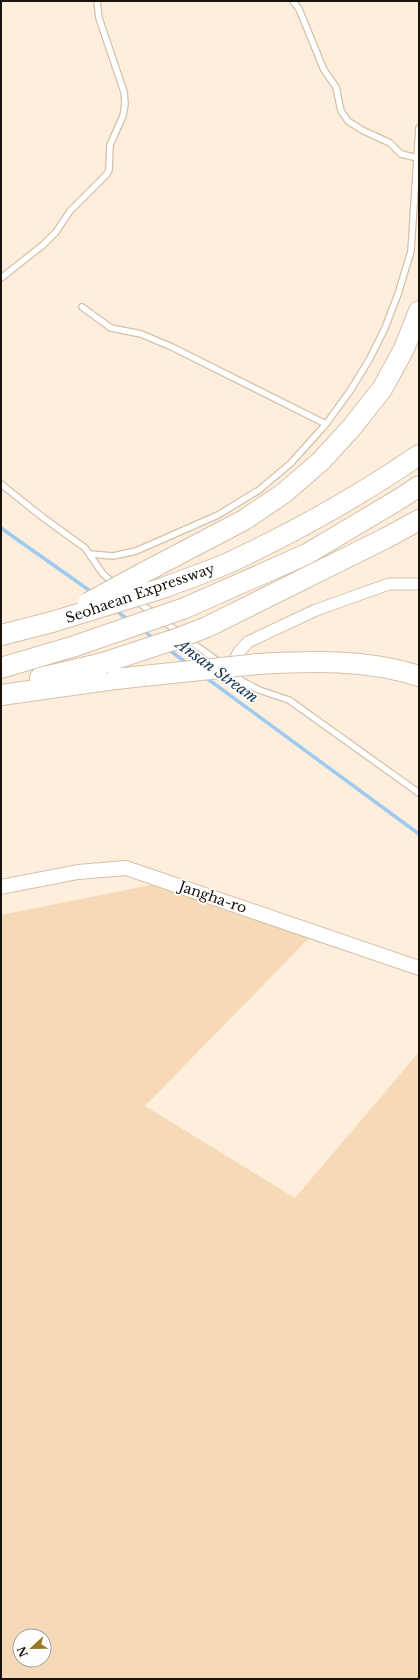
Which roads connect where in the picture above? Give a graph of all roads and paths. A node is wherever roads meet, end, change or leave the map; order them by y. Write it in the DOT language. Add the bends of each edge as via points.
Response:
graph roads {
  1 [pos="97,1"];
  2 [pos="292,1"];
  3 [pos="419,128"];
  4 [pos="418,158"];
  5 [pos="1,278"];
  6 [pos="82,307"];
  7 [pos="419,311"];
  8 [pos="326,424"];
  9 [pos="419,455"];
  10 [pos="1,484"];
  11 [pos="419,486"];
  12 [pos="419,520"];
  13 [pos="90,554"];
  14 [pos="419,584"];
  15 [pos="52,622"];
  16 [pos="1,635"];
  17 [pos="1,668"];
  18 [pos="228,670"];
  19 [pos="419,676"];
  20 [pos="1,686"];
  21 [pos="1,695"];
  22 [pos="419,793"];
  23 [pos="1,887"];
  24 [pos="419,968"];
  1 -- 5 [label="lane" via="99,18 124,92 125,104 123,116 110,146 109,170 70,211 43,246"];
  2 -- 4 [label="lane" via="299,9 324,70 336,87 341,111 348,121 390,143 401,154"];
  3 -- 4 [label="lane"];
  4 -- 8 [label="lane" via="411,251 398,294 369,360"];
  6 -- 8 [label="lane" via="110,328 141,334 172,347"];
  7 -- 15 [label="highway, bridge" via="404,349 382,390 322,462 284,493 244,520"];
  8 -- 13 [label="lane" via="291,463 259,490 218,515 136,551 113,556"];
  9 -- 15 [label="highway, Seohaean Expressway, bridge" via="373,486 296,530 238,559 163,588"];
  10 -- 13 [label="lane"];
  11 -- 17 [label="highway, Seohaean Expressway, bridge" via="307,554 186,608"];
  12 -- 20 [label="highway, bridge" via="207,627 102,663"];
  13 -- 18 [label="lane" via="103,574 123,591"];
  14 -- 18 [label="street" via="389,584 316,610 248,642"];
  15 -- 16 [label="highway, Seohaean Expressway"];
  18 -- 22 [label="lane" via="259,690 289,700"];
  19 -- 21 [label="highway, bridge" via="367,664 302,661 115,679"];
  23 -- 24 [label="street, Jangha-ro" via="78,872 126,868"];
}
